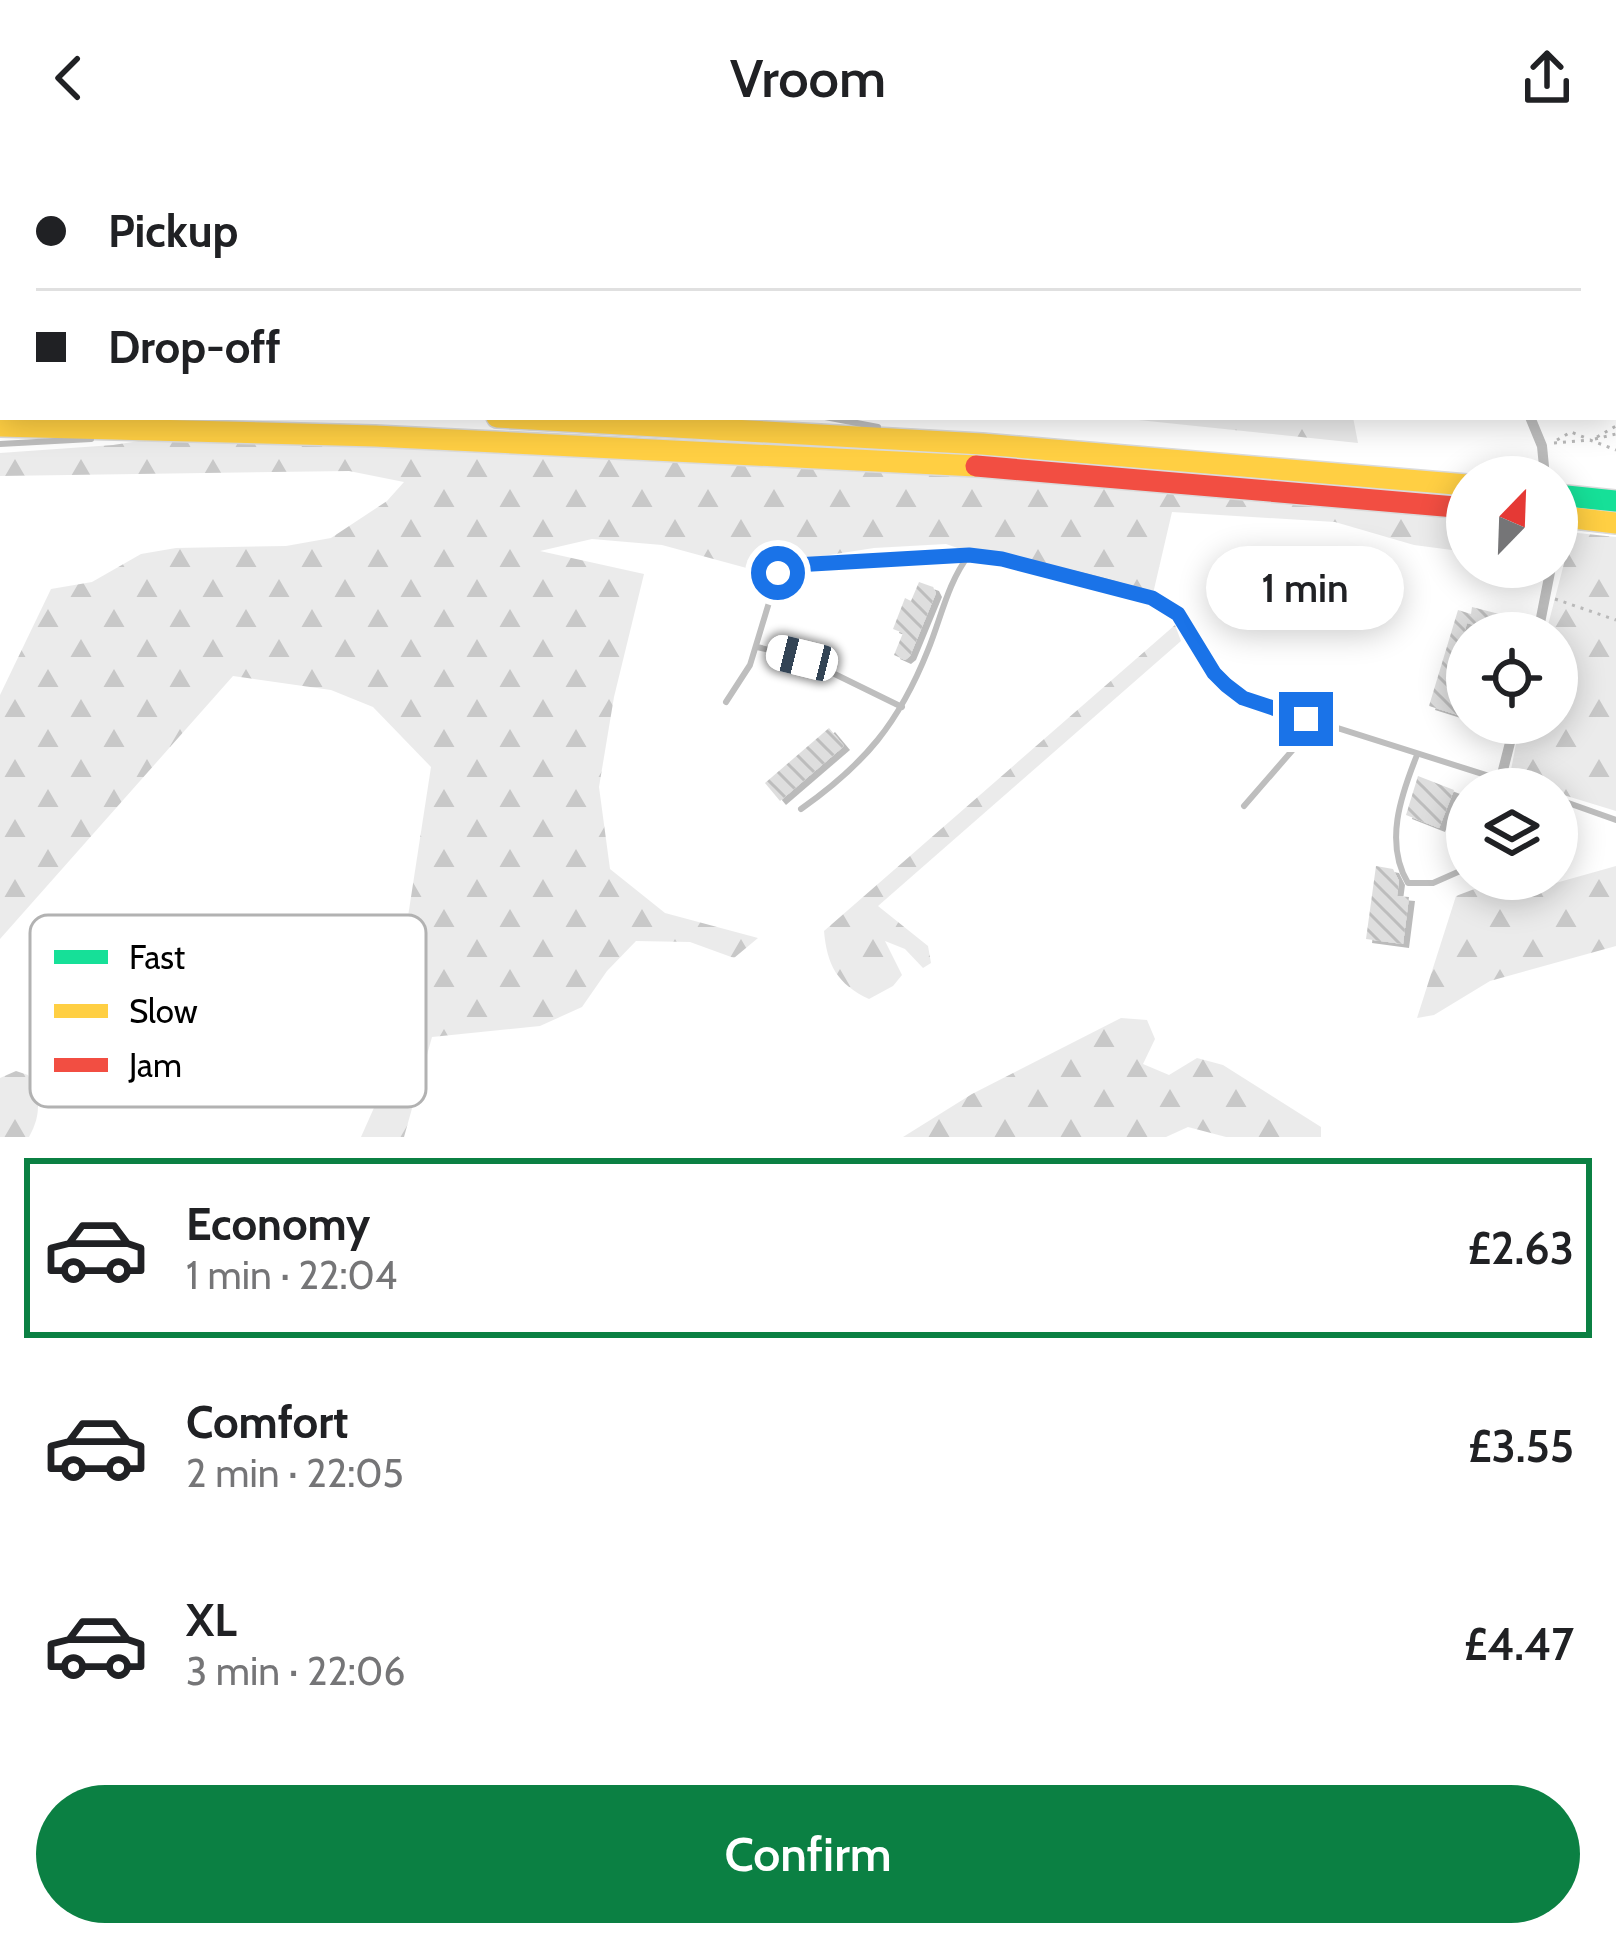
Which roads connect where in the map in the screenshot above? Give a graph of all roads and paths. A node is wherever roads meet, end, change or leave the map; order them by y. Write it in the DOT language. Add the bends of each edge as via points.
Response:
graph roads {
  1 [pos="557,420"];
  2 [pos="840,420"];
  3 [pos="1532,420"];
  4 [pos="0,426"];
  5 [pos="1616,426"];
  6 [pos="166,428"];
  7 [pos="1616,434"];
  8 [pos="934,439"];
  9 [pos="1590,440"];
  10 [pos="0,444"];
  11 [pos="1548,444"];
  12 [pos="1616,450"];
  13 [pos="1547,456"];
  14 [pos="1446,483"];
  15 [pos="1616,501"];
  16 [pos="1578,504"];
  17 [pos="1446,506"];
  18 [pos="1578,512"];
  19 [pos="1616,523"];
  20 [pos="969,555"];
  21 [pos="1549,588"];
  22 [pos="1548,596"];
  23 [pos="1544,612"];
  24 [pos="1616,620"];
  25 [pos="757,646"];
  26 [pos="725,702"];
  27 [pos="903,707"];
  28 [pos="1328,726"];
  29 [pos="1417,755"];
  30 [pos="1456,768"];
  31 [pos="1244,806"];
  32 [pos="1578,806"];
  33 [pos="801,809"];
  34 [pos="1616,820"];
  35 [pos="1446,876"];
  1 -- 8 [label="highway"];
  2 -- 8 [label="lane"];
  3 -- 11 [label="street"];
  4 -- 6 [label="highway"];
  5 -- 9 [label="path"];
  6 -- 10 [label="lane"];
  6 -- 17 [label="highway" via="977,466"];
  7 -- 9 [label="path"];
  8 -- 14 [label="highway"];
  9 -- 11 [label="path"];
  9 -- 12 [label="path"];
  11 -- 13 [label="street"];
  15 -- 16 [label="highway"];
  18 -- 19 [label="highway"];
  20 -- 25 [label="lane" via="795,565 778,573"];
  20 -- 27 [label="lane"];
  20 -- 28 [label="lane" via="1167,604 1214,673 1243,698"];
  21 -- 22 [label="street"];
  22 -- 23 [label="street"];
  22 -- 24 [label="path"];
  25 -- 26 [label="lane"];
  25 -- 27 [label="lane" via="802,658"];
  27 -- 33 [label="lane" via="874,746"];
  28 -- 29 [label="lane"];
  28 -- 31 [label="lane" via="1297,745"];
  29 -- 30 [label="lane"];
  29 -- 35 [label="lane" via="1397,815 1396,855 1408,883"];
  32 -- 34 [label="lane"];
}
